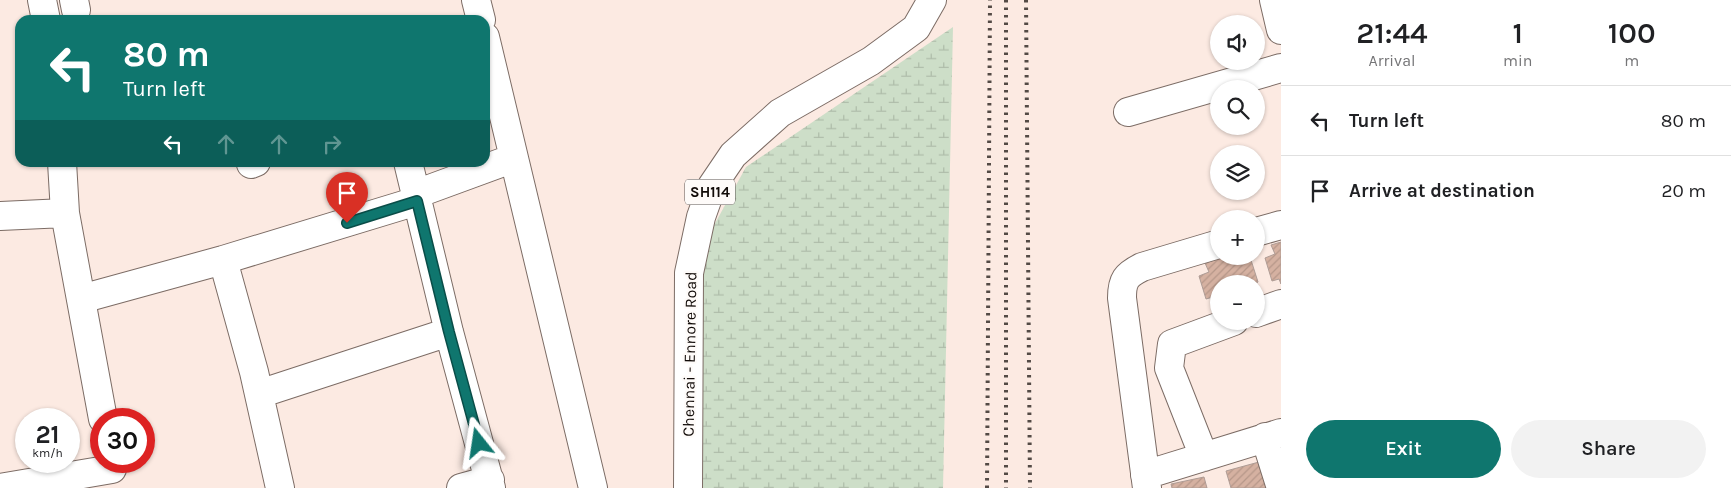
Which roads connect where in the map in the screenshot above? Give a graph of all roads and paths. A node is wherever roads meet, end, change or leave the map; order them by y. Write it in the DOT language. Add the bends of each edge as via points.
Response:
graph roads {
  1 [pos="42,0"];
  2 [pos="476,0"];
  3 [pos="932,0"];
  4 [pos="1275,0"];
  5 [pos="45,15"];
  6 [pos="480,15"];
  7 [pos="1281,30"];
  8 [pos="490,58"];
  9 [pos="1281,68"];
  10 [pos="1128,112"];
  11 [pos="514,158"];
  12 [pos="62,167"];
  13 [pos="409,167"];
  14 [pos="417,198"];
  15 [pos="65,214"];
  16 [pos="0,216"];
  17 [pos="1281,225"];
  18 [pos="1265,229"];
  19 [pos="1210,247"];
  20 [pos="223,260"];
  21 [pos="81,299"];
  22 [pos="1210,330"];
  23 [pos="449,332"];
  24 [pos="259,394"];
  25 [pos="101,408"];
  26 [pos="1273,435"];
  27 [pos="1204,457"];
  28 [pos="113,473"];
  29 [pos="1154,480"];
  30 [pos="490,484"];
  31 [pos="0,488"];
  32 [pos="280,488"];
  33 [pos="461,488"];
  34 [pos="593,488"];
  35 [pos="688,488"];
  36 [pos="1280,488"];
  1 -- 5 [label="street"];
  2 -- 6 [label="street"];
  3 -- 35 [label="street, Chennai - Ennore Road / SH114" via="916,28 871,61 780,114 733,156 712,186 688,273"];
  4 -- 7 [label="street"];
  8 -- 11 [label="street"];
  9 -- 10 [label="street"];
  11 -- 14 [label="street"];
  11 -- 34 [label="street"];
  12 -- 15 [label="street"];
  13 -- 14 [label="street"];
  14 -- 20 [label="street"];
  14 -- 23 [label="street"];
  15 -- 16 [label="street"];
  15 -- 21 [label="street"];
  17 -- 18 [label="street"];
  19 -- 29 [label="street" via="1142,268 1124,280 1122,298"];
  20 -- 21 [label="street"];
  20 -- 24 [label="street"];
  21 -- 25 [label="street"];
  22 -- 27 [label="street" via="1172,344 1169,368"];
  23 -- 24 [label="street"];
  23 -- 30 [label="street"];
  24 -- 32 [label="street"];
  26 -- 27 [label="street"];
  26 -- 36 [label="street"];
  27 -- 29 [label="street"];
  28 -- 31 [label="street"];
  30 -- 33 [label="street"];
}
